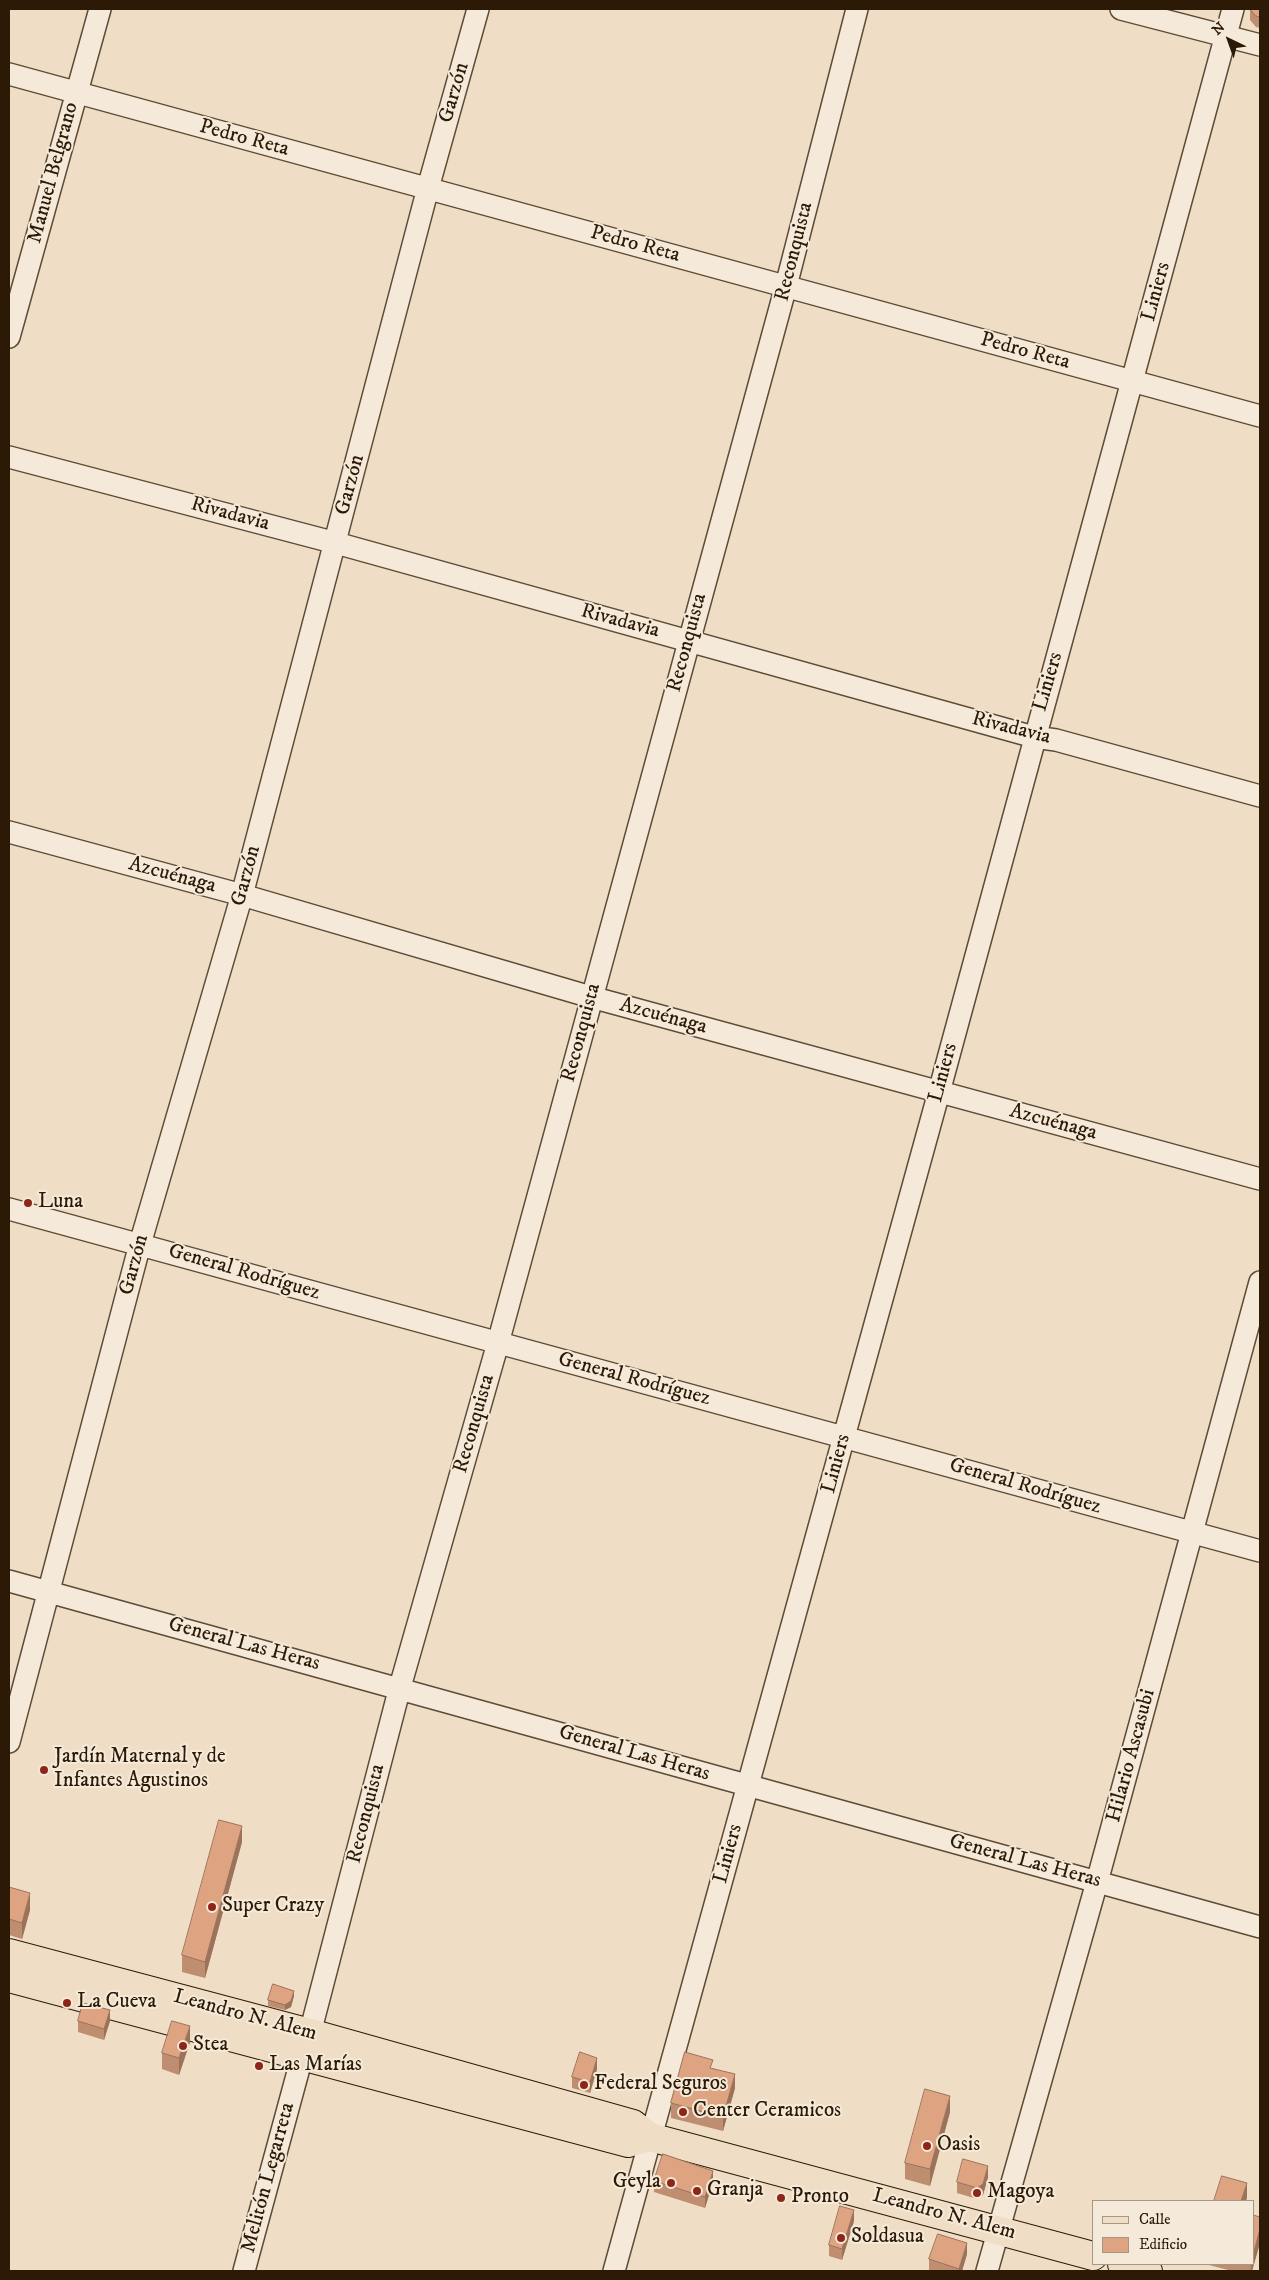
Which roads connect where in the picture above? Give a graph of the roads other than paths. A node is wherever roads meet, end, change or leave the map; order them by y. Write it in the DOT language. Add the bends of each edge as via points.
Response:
graph roads {
  1 [pos="100,9"];
  2 [pos="478,9"];
  3 [pos="857,9"];
  4 [pos="1121,9"];
  5 [pos="1233,9"];
  6 [pos="1226,36"];
  7 [pos="1260,45"];
  8 [pos="9,74"];
  9 [pos="76,93"];
  10 [pos="428,188"];
  11 [pos="786,286"];
  12 [pos="9,337"];
  13 [pos="1134,381"];
  14 [pos="1260,416"];
  15 [pos="9,457"];
  16 [pos="336,543"];
  17 [pos="689,641"];
  18 [pos="1034,736"];
  19 [pos="1260,796"];
  20 [pos="9,832"];
  21 [pos="242,895"];
  22 [pos="591,998"];
  23 [pos="939,1092"];
  24 [pos="1260,1180"];
  25 [pos="9,1209"];
  26 [pos="140,1244"];
  27 [pos="1260,1282"];
  28 [pos="498,1344"];
  29 [pos="844,1436"];
  30 [pos="1192,1533"];
  31 [pos="1260,1551"];
  32 [pos="9,1581"];
  33 [pos="50,1592"];
  34 [pos="400,1688"];
  35 [pos="9,1742"];
  36 [pos="747,1786"];
  37 [pos="1097,1882"];
  38 [pos="1260,1927"];
  39 [pos="9,1953"];
  40 [pos="9,1978"];
  41 [pos="306,2045"];
  42 [pos="650,2137"];
  43 [pos="999,2229"];
  44 [pos="1092,2256"];
  45 [pos="1126,2265"];
  46 [pos="244,2271"];
  47 [pos="614,2271"];
  48 [pos="987,2271"];
  49 [pos="1148,2271"];
  1 -- 9 [label="street, Manuel Belgrano"];
  2 -- 10 [label="street, Garzón"];
  3 -- 11 [label="street, Reconquista"];
  4 -- 6 [label="street"];
  5 -- 6 [label="street, Liniers"];
  6 -- 7 [label="street"];
  6 -- 13 [label="street, Liniers"];
  8 -- 9 [label="street, Pedro Reta"];
  9 -- 10 [label="street, Pedro Reta"];
  9 -- 12 [label="street, Manuel Belgrano"];
  10 -- 11 [label="street, Pedro Reta"];
  10 -- 16 [label="street, Garzón"];
  11 -- 13 [label="street, Pedro Reta"];
  11 -- 17 [label="street, Reconquista"];
  13 -- 14 [label="street, Pedro Reta"];
  13 -- 18 [label="street, Liniers"];
  15 -- 16 [label="street, Rivadavia"];
  16 -- 17 [label="street, Rivadavia"];
  16 -- 21 [label="street, Garzón"];
  17 -- 18 [label="street, Rivadavia"];
  17 -- 22 [label="street, Reconquista"];
  18 -- 19 [label="street, Rivadavia"];
  18 -- 23 [label="street, Liniers"];
  20 -- 21 [label="street, Azcuénaga"];
  21 -- 22 [label="street, Azcuénaga"];
  21 -- 26 [label="street, Garzón"];
  22 -- 23 [label="street, Azcuénaga"];
  22 -- 28 [label="street, Reconquista"];
  23 -- 24 [label="street, Azcuénaga"];
  23 -- 29 [label="street, Liniers"];
  25 -- 26 [label="street, General Rodríguez"];
  26 -- 28 [label="street, General Rodríguez"];
  26 -- 33 [label="street, Garzón"];
  27 -- 30 [label="street, Hilario Ascasubi"];
  28 -- 29 [label="street, General Rodríguez"];
  28 -- 34 [label="street, Reconquista"];
  29 -- 30 [label="street, General Rodríguez"];
  29 -- 36 [label="street, Liniers"];
  30 -- 31 [label="street, General Rodríguez"];
  30 -- 37 [label="street, Hilario Ascasubi"];
  32 -- 33 [label="street, General Las Heras"];
  33 -- 34 [label="street, General Las Heras"];
  33 -- 35 [label="street, Garzón"];
  34 -- 36 [label="street, General Las Heras"];
  34 -- 41 [label="street, Reconquista"];
  36 -- 37 [label="street, General Las Heras"];
  36 -- 42 [label="street, Liniers"];
  37 -- 38 [label="street, General Las Heras"];
  37 -- 43 [label="street, Hilario Ascasubi"];
  39 -- 41 [label="main road, Leandro N. Alem"];
  40 -- 41 [label="main road, Leandro N. Alem"];
  41 -- 42 [label="main road, Leandro N. Alem" via="628,2143"];
  41 -- 46 [label="street, Melitón Legarreta"];
  42 -- 43 [label="main road, Leandro N. Alem"];
  42 -- 47 [label="street, Liniers"];
  43 -- 44 [label="main road, Leandro N. Alem"];
  43 -- 48 [label="street, Hilario Ascasubi"];
  45 -- 49 [label="main road"];
}
